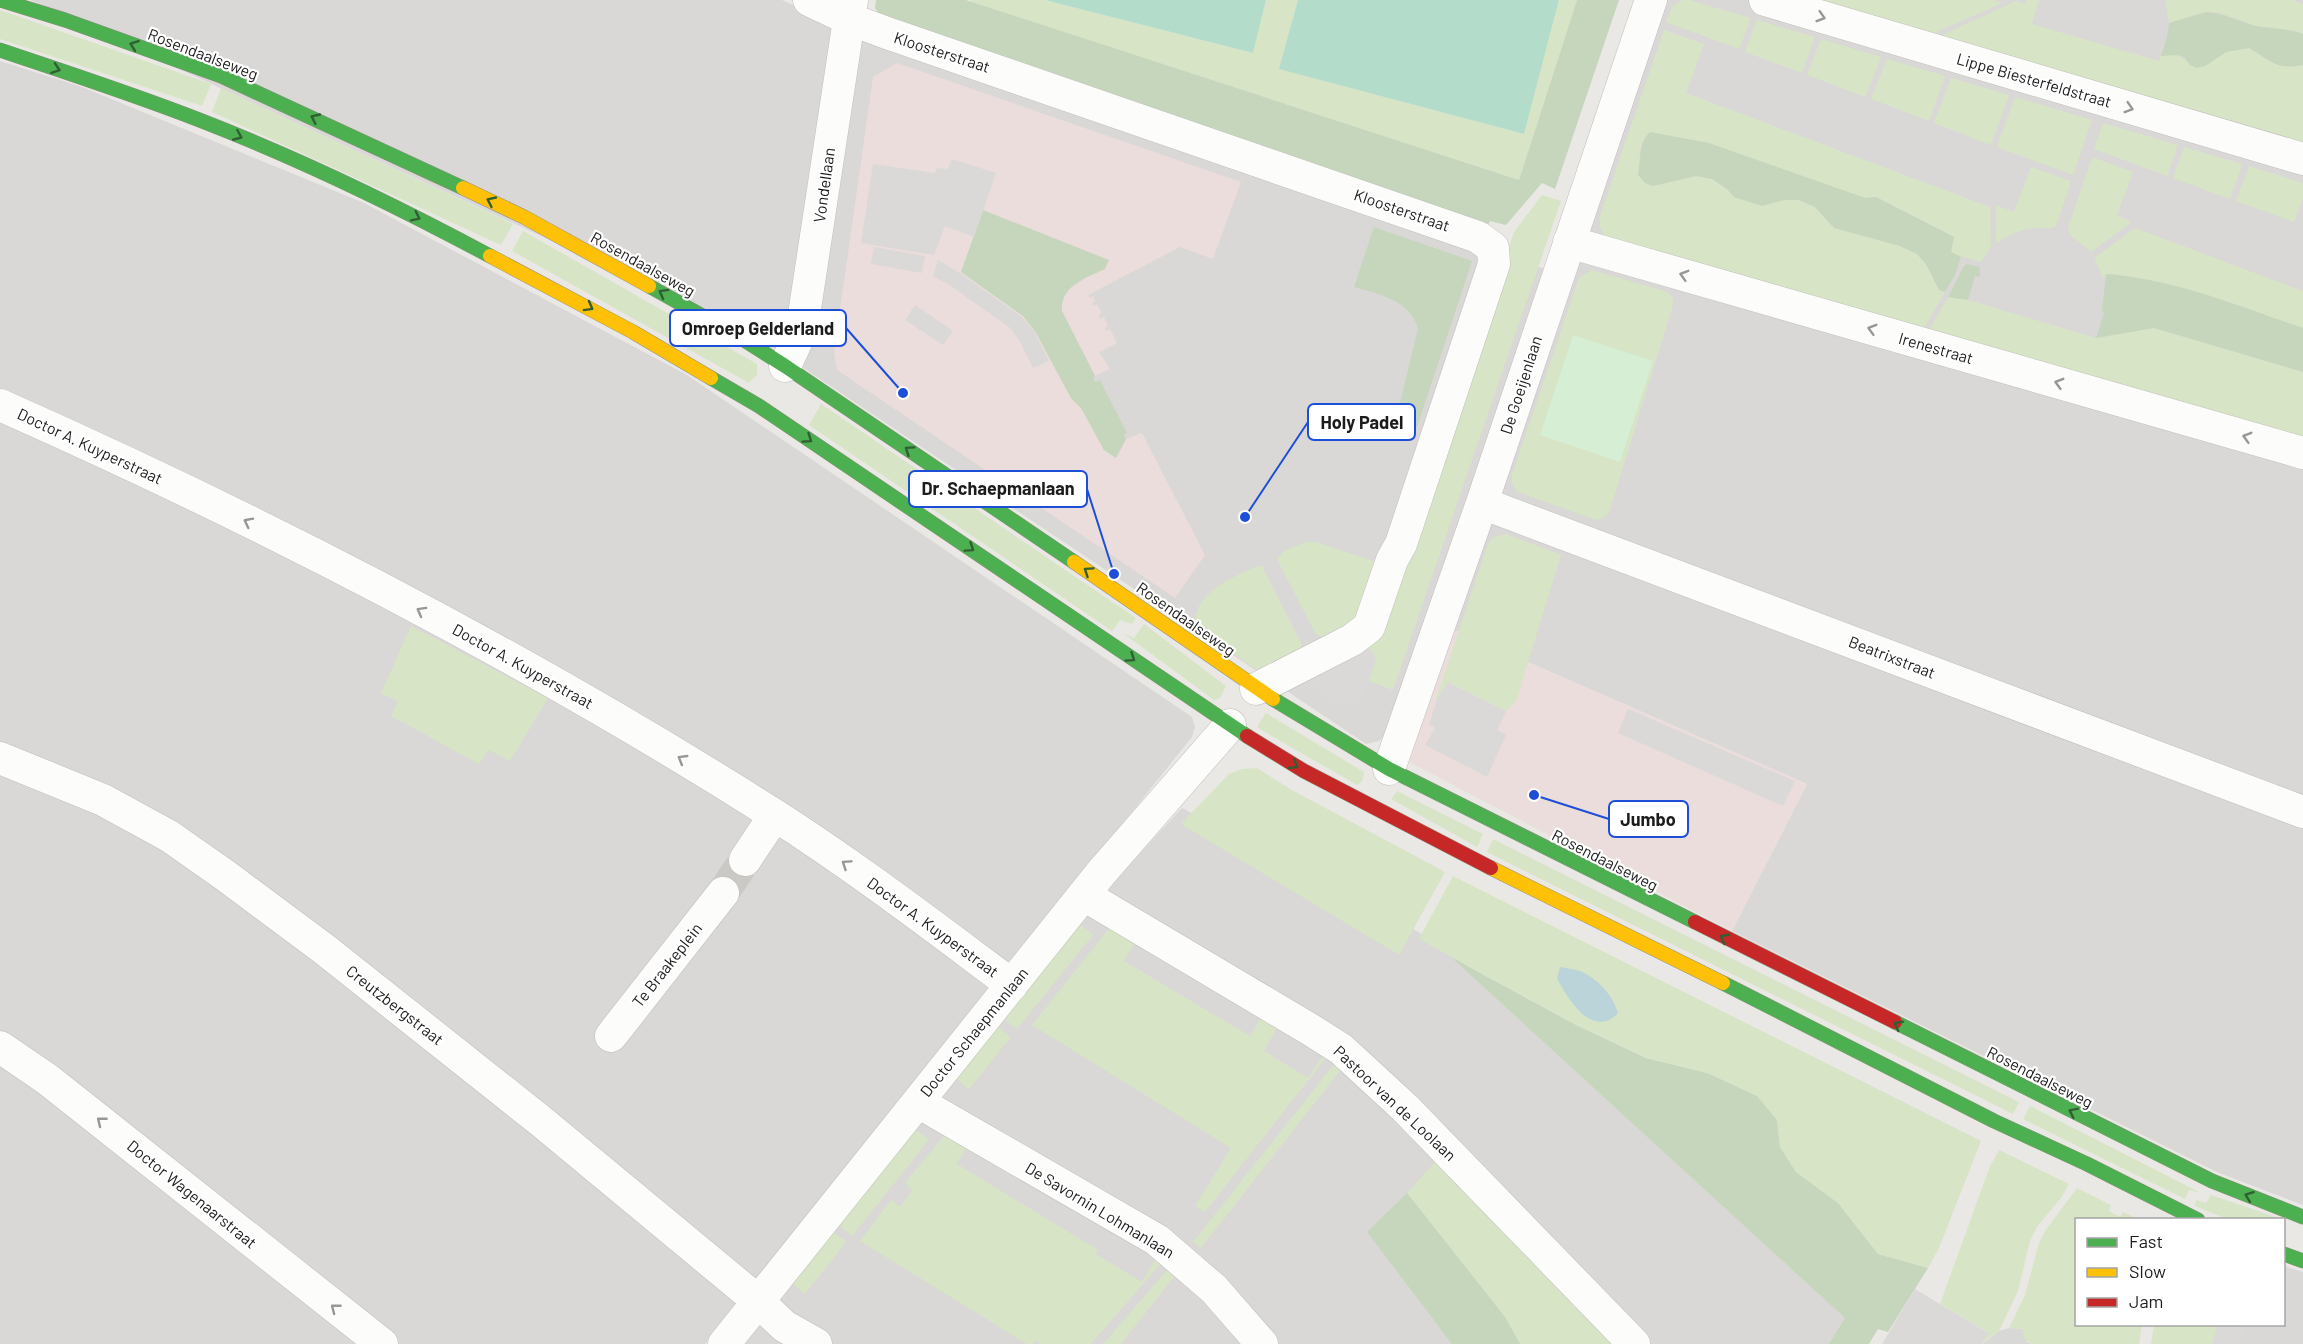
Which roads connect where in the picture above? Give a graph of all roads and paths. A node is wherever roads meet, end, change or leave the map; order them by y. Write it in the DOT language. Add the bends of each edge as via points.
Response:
graph roads {
  1 [pos="0,0"];
  2 [pos="808,0"];
  3 [pos="1651,0"];
  4 [pos="1766,0"];
  5 [pos="850,9"];
  6 [pos="0,50"];
  7 [pos="2303,159"];
  8 [pos="1569,242"];
  9 [pos="782,371"];
  10 [pos="0,405"];
  11 [pos="2303,453"];
  12 [pos="1482,503"];
  13 [pos="1253,693"];
  14 [pos="1233,720"];
  15 [pos="0,758"];
  16 [pos="1387,774"];
  17 [pos="2303,812"];
  18 [pos="775,815"];
  19 [pos="745,860"];
  20 [pos="723,893"];
  21 [pos="1084,895"];
  22 [pos="1012,985"];
  23 [pos="611,1036"];
  24 [pos="0,1047"];
  25 [pos="918,1102"];
  26 [pos="2303,1217"];
  27 [pos="2194,1218"];
  28 [pos="2285,1255"];
  29 [pos="2303,1261"];
  30 [pos="758,1301"];
  31 [pos="382,1344"];
  32 [pos="724,1344"];
  33 [pos="816,1344"];
  34 [pos="1262,1344"];
  35 [pos="1634,1344"];
  9 -- 1 [label="street, Rosendaalseweg, one-way" via="733,333 524,217 221,76"];
  2 -- 5 [label="street, Kloosterstraat"];
  3 -- 8 [label="street, De Goeijenlaan"];
  4 -- 7 [label="street, Lippe Biesterfeldstraat, one-way"];
  5 -- 9 [label="street, Vondellaan" via="804,315 800,334"];
  5 -- 13 [label="street, Kloosterstraat" via="1478,237 1493,248 1494,264 1401,544 1369,627"];
  6 -- 14 [label="street, one-way" via="203,121 377,198 510,264 763,401"];
  11 -- 8 [label="street, Irenestraat, one-way"];
  8 -- 12 [label="street, De Goeijenlaan"];
  13 -- 9 [label="street, Rosendaalseweg, one-way" via="1173,629"];
  18 -- 10 [label="street, Doctor A. Kuyperstraat, one-way" via="571,691 411,605 196,495"];
  12 -- 16 [label="street, De Goeijenlaan"];
  12 -- 17 [label="street, Beatrixstraat"];
  13 -- 16 [label="street, Rosendaalseweg"];
  14 -- 21 [label="street, Doctor Schaepmanlaan"];
  14 -- 27 [label="street, one-way" via="1304,771 1994,1121"];
  15 -- 30 [label="street, Creutzbergstraat" via="103,800 169,836 232,880 542,1122"];
  26 -- 16 [label="street, Rosendaalseweg, one-way" via="2212,1181"];
  18 -- 19 [label="street"];
  22 -- 18 [label="street, Doctor A. Kuyperstraat, one-way" via="899,900"];
  20 -- 23 [label="street, Te Braakeplein"];
  21 -- 22 [label="street, Doctor Schaepmanlaan"];
  21 -- 35 [label="street, Pastoor van de Loolaan" via="1341,1049 1405,1108"];
  22 -- 25 [label="street, Doctor Schaepmanlaan"];
  31 -- 24 [label="street, Doctor Wagenaarstraat, one-way" via="47,1079"];
  25 -- 30 [label="street, Doctor Schaepmanlaan"];
  25 -- 34 [label="street, De Savornin Lohmanlaan" via="1157,1240 1214,1289"];
  28 -- 29 [label="street"];
  30 -- 32 [label="street, Doctor Schaepmanlaan"];
  30 -- 33 [label="street, Creutzbergstraat" via="784,1326"];
}
